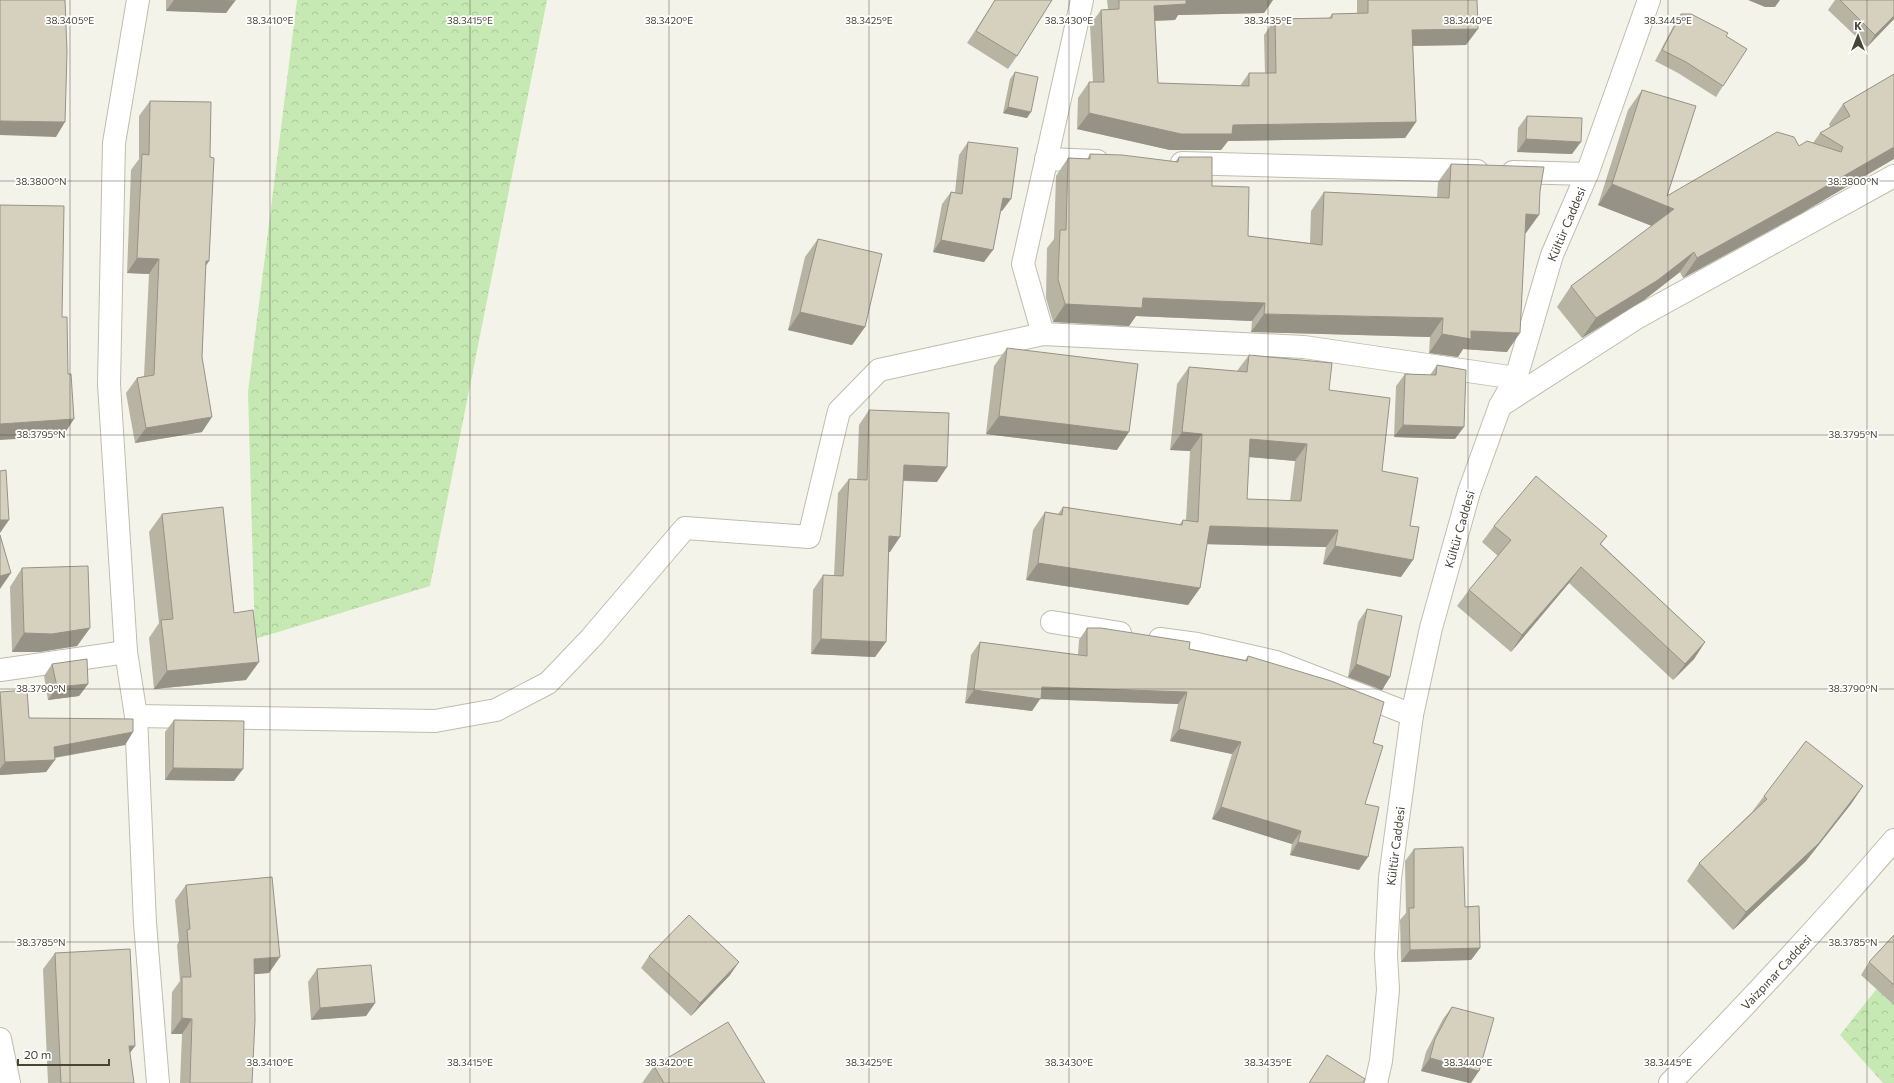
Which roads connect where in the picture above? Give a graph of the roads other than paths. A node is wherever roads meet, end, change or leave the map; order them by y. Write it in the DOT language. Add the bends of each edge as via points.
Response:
graph roads {
  1 [pos="138,0"];
  2 [pos="1082,0"];
  3 [pos="1649,0"];
  4 [pos="1046,159"];
  5 [pos="1118,161"];
  6 [pos="1166,163"];
  7 [pos="1588,174"];
  8 [pos="1894,176"];
  9 [pos="1043,334"];
  10 [pos="1516,378"];
  11 [pos="1500,406"];
  12 [pos="1052,622"];
  13 [pos="126,652"];
  14 [pos="0,670"];
  15 [pos="1412,715"];
  16 [pos="136,716"];
  17 [pos="1894,840"];
  18 [pos="0,1039"];
  19 [pos="9,1083"];
  20 [pos="158,1083"];
  21 [pos="1376,1083"];
  22 [pos="1670,1083"];
  1 -- 13 [label="street" via="114,143 110,376"];
  2 -- 4 [label="street"];
  3 -- 7 [label="street, Kültür Caddesi"];
  4 -- 5 [label="street"];
  4 -- 9 [label="street" via="1023,264"];
  6 -- 7 [label="street"];
  7 -- 10 [label="street, Kültür Caddesi" via="1552,255"];
  8 -- 11 [label="street" via="1638,317"];
  9 -- 10 [label="street" via="1304,347"];
  9 -- 16 [label="street" via="879,370 839,410 809,537 685,528 596,633 548,684 496,710 435,721"];
  10 -- 11 [label="street, Kültür Caddesi"];
  11 -- 15 [label="street, Kültür Caddesi" via="1469,492 1454,544 1431,628"];
  12 -- 15 [label="street" via="1197,644 1276,662"];
  13 -- 14 [label="street"];
  13 -- 16 [label="street"];
  15 -- 21 [label="street, Kültür Caddesi" via="1390,878 1386,955 1388,990 1381,1061"];
  16 -- 20 [label="street" via="145,924"];
  17 -- 22 [label="street, Vaizpınar Caddesi" via="1785,964"];
  18 -- 19 [label="street"];
}
